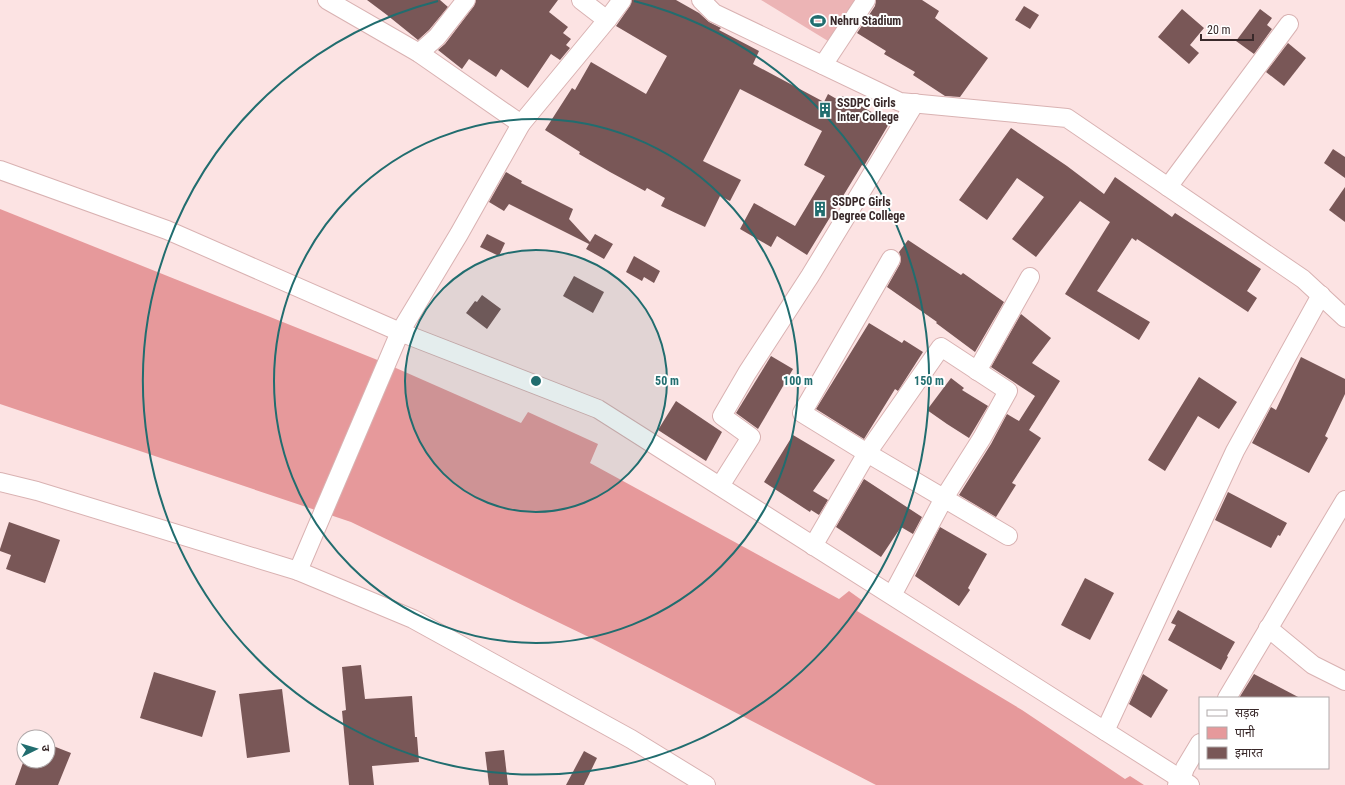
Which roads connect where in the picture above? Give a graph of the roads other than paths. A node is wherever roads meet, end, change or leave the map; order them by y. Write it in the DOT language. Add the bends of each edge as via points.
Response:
graph roads {
  1 [pos="327,0"];
  2 [pos="466,0"];
  3 [pos="581,0"];
  4 [pos="622,0"];
  5 [pos="701,0"];
  6 [pos="866,0"];
  7 [pos="607,20"];
  8 [pos="1290,24"];
  9 [pos="419,53"];
  10 [pos="823,65"];
  11 [pos="915,103"];
  12 [pos="521,124"];
  13 [pos="0,170"];
  14 [pos="1168,187"];
  15 [pos="890,259"];
  16 [pos="1030,277"];
  17 [pos="1321,295"];
  18 [pos="1345,318"];
  19 [pos="400,332"];
  20 [pos="977,371"];
  21 [pos="867,453"];
  22 [pos="0,482"];
  23 [pos="720,486"];
  24 [pos="944,498"];
  25 [pos="1345,500"];
  26 [pos="1008,536"];
  27 [pos="813,546"];
  28 [pos="298,571"];
  29 [pos="896,588"];
  30 [pos="1268,628"];
  31 [pos="1345,681"];
  32 [pos="1228,697"];
  33 [pos="1105,731"];
  34 [pos="1199,745"];
  35 [pos="1183,783"];
  36 [pos="706,785"];
  1 -- 9 [label="street"];
  2 -- 9 [label="street" via="436,37"];
  3 -- 7 [label="street"];
  4 -- 7 [label="street"];
  5 -- 10 [label="street" via="714,13"];
  6 -- 10 [label="street"];
  7 -- 12 [label="street"];
  8 -- 14 [label="street"];
  9 -- 12 [label="street"];
  10 -- 11 [label="street" via="900,102"];
  11 -- 14 [label="street" via="1067,118"];
  11 -- 23 [label="street" via="722,416 751,437"];
  12 -- 19 [label="street"];
  13 -- 19 [label="street" via="167,230"];
  14 -- 17 [label="street" via="1303,279"];
  15 -- 21 [label="street" via="802,413"];
  16 -- 20 [label="street"];
  17 -- 18 [label="street"];
  17 -- 33 [label="street" via="1235,452"];
  19 -- 23 [label="street" via="598,409"];
  19 -- 28 [label="street"];
  20 -- 21 [label="street" via="941,347"];
  20 -- 24 [label="street" via="1008,390 982,438"];
  21 -- 24 [label="street"];
  21 -- 27 [label="street"];
  22 -- 28 [label="street" via="44,493"];
  23 -- 27 [label="street"];
  24 -- 26 [label="street"];
  24 -- 29 [label="street"];
  25 -- 30 [label="street"];
  27 -- 33 [label="street"];
  28 -- 36 [label="street" via="413,619 630,739"];
  30 -- 31 [label="street" via="1313,665"];
  30 -- 32 [label="street"];
  33 -- 35 [label="street"];
  34 -- 35 [label="street" via="1186,768"];
}
